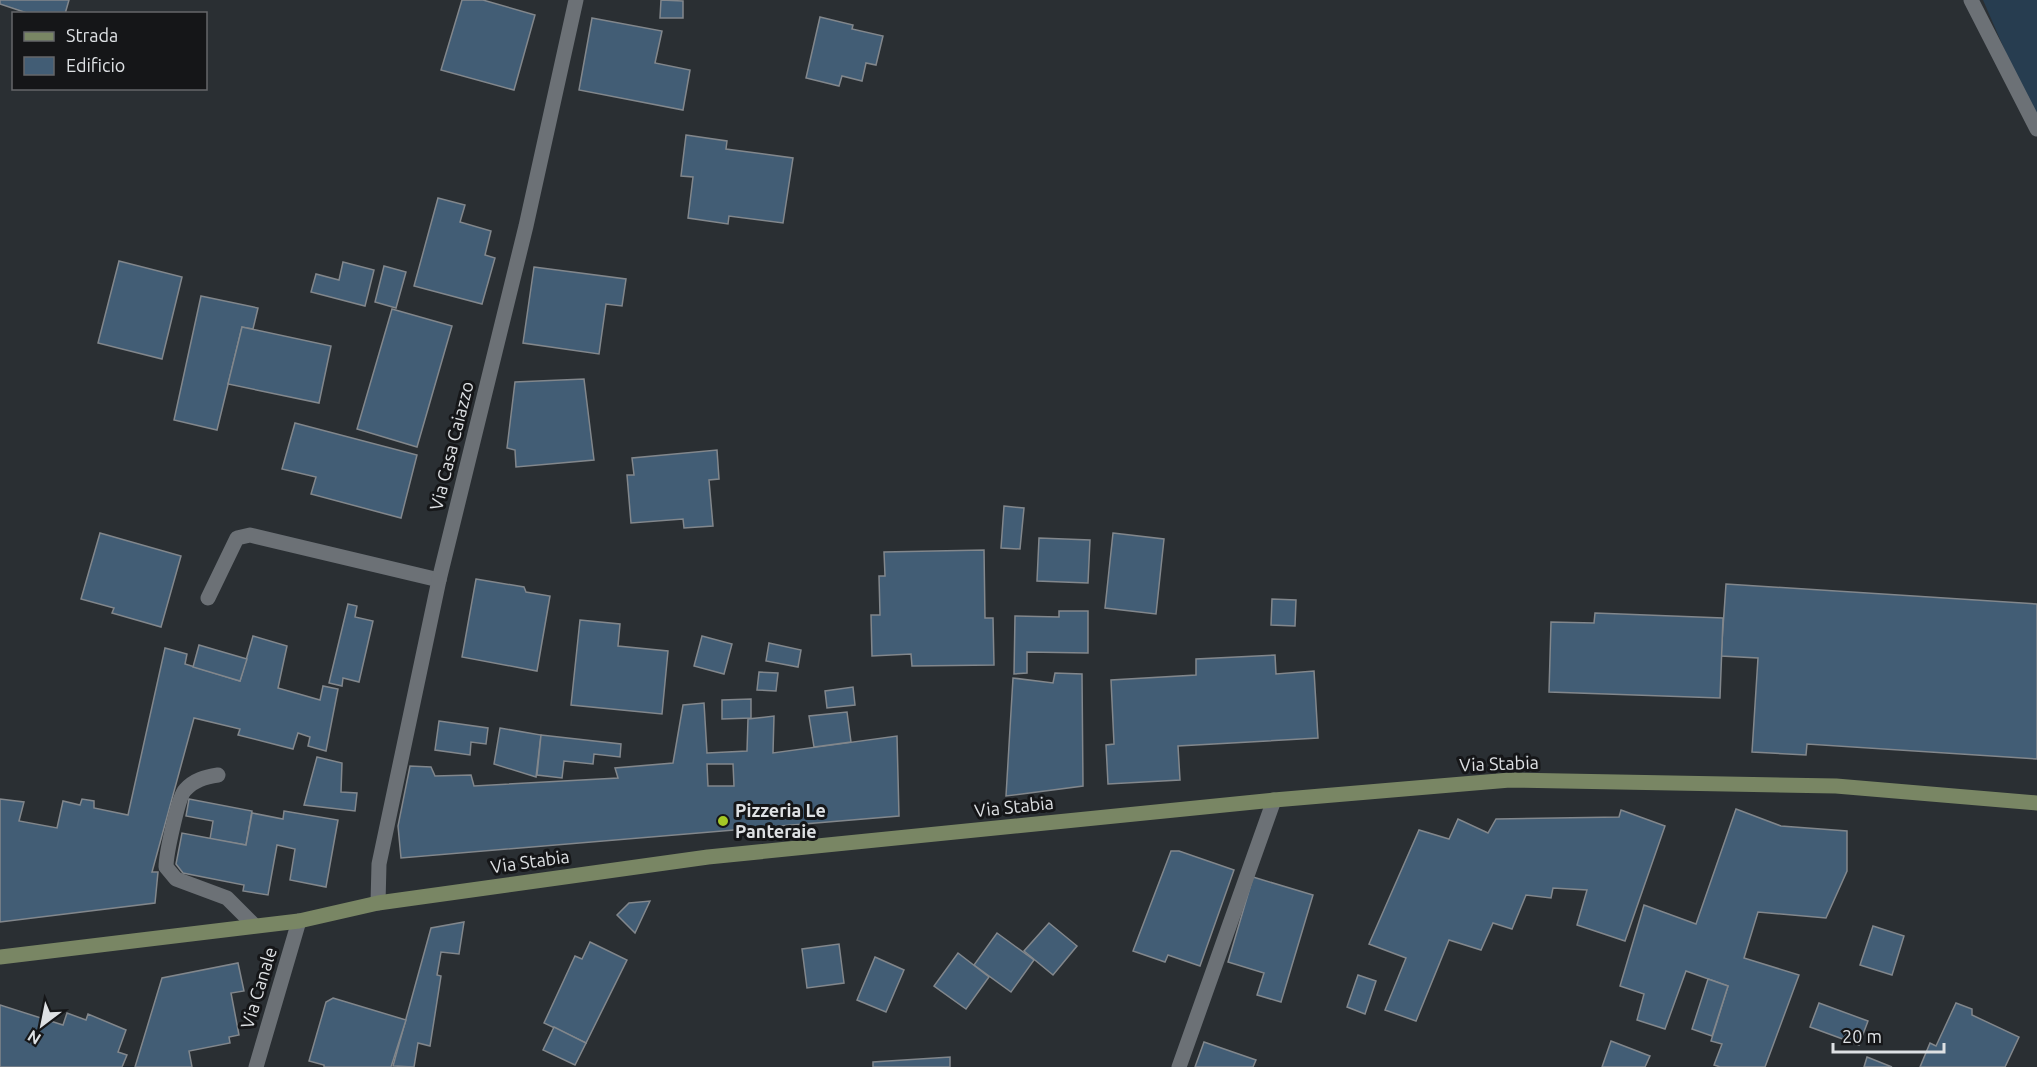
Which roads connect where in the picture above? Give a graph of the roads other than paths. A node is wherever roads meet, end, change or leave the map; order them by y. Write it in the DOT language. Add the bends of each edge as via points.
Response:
graph roads {
  1 [pos="576,0"];
  2 [pos="1971,0"];
  3 [pos="2037,129"];
  4 [pos="439,580"];
  5 [pos="208,598"];
  6 [pos="218,775"];
  7 [pos="1274,800"];
  8 [pos="2037,803"];
  9 [pos="378,903"];
  10 [pos="299,921"];
  11 [pos="254,925"];
  12 [pos="0,957"];
  13 [pos="256,1067"];
  14 [pos="1179,1067"];
  1 -- 4 [label="street, Via Casa Caiazzo" via="526,226"];
  2 -- 3 [label="street"];
  4 -- 5 [label="street" via="250,535 237,538"];
  4 -- 9 [label="street, Via Casa Caiazzo" via="379,864"];
  6 -- 11 [label="street" via="203,777 183,791 166,867 176,879 227,898"];
  7 -- 8 [label="main road, Via Stabia" via="1509,780 1836,786"];
  7 -- 9 [label="main road, Via Stabia" via="708,857"];
  7 -- 14 [label="street"];
  9 -- 10 [label="main road, Via Stabia"];
  10 -- 11 [label="main road, Via Stabia"];
  10 -- 13 [label="street, Via Canale"];
  11 -- 12 [label="main road, Via Stabia"];
}
